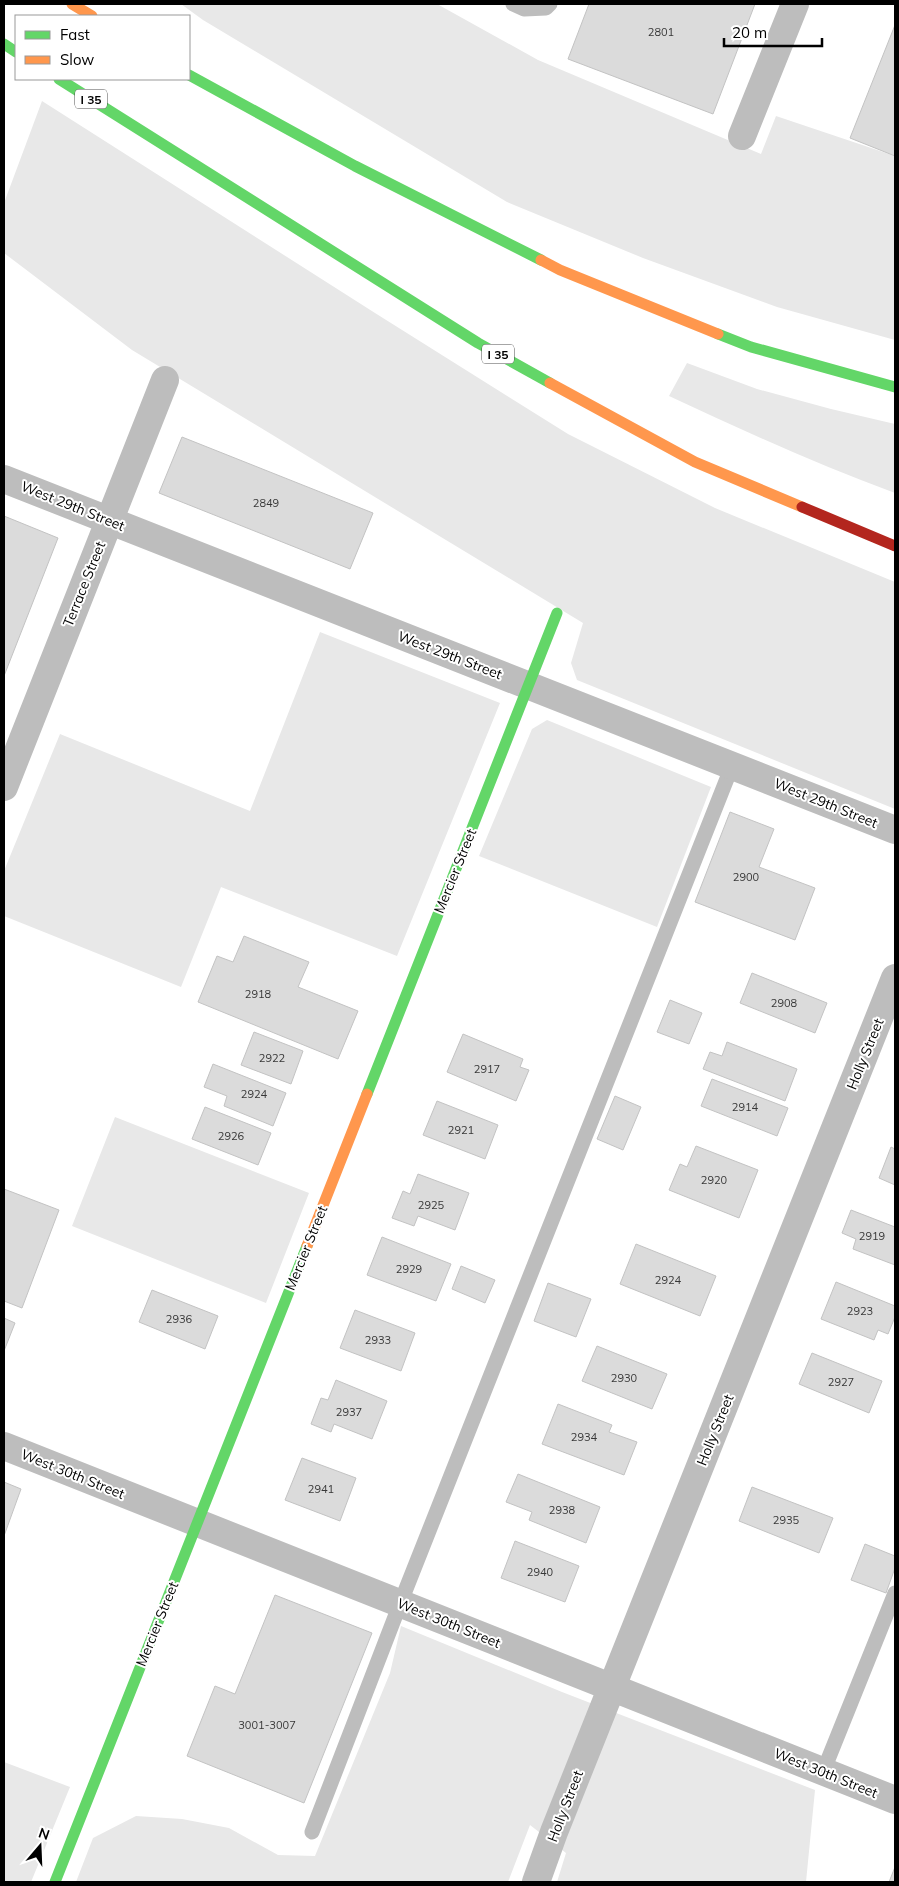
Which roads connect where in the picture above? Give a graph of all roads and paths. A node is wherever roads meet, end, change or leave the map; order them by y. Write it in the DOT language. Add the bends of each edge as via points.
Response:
graph roads {
  1 [pos="72,4"];
  2 [pos="513,4"];
  3 [pos="550,4"];
  4 [pos="795,4"];
  5 [pos="90,15"];
  6 [pos="4,44"];
  7 [pos="15,51"];
  8 [pos="190,76"];
  9 [pos="61,80"];
  10 [pos="742,136"];
  11 [pos="165,380"];
  12 [pos="895,387"];
  13 [pos="4,479"];
  14 [pos="109,521"];
  15 [pos="895,546"];
  16 [pos="557,613"];
  17 [pos="529,686"];
  18 [pos="732,766"];
  19 [pos="4,787"];
  20 [pos="895,830"];
  21 [pos="895,978"];
  22 [pos="4,1446"];
  23 [pos="197,1523"];
  24 [pos="895,1593"];
  25 [pos="400,1604"];
  26 [pos="611,1688"];
  27 [pos="823,1772"];
  28 [pos="895,1800"];
  29 [pos="312,1832"];
  30 [pos="55,1882"];
  31 [pos="536,1882"];
  1 -- 5 [label="main road"];
  2 -- 3 [label="lane" via="524,9 546,8"];
  4 -- 10 [label="street"];
  6 -- 7 [label="main road"];
  8 -- 12 [label="main road" via="355,166 560,270 751,347"];
  9 -- 15 [label="main road, I 35" via="487,348 695,462"];
  11 -- 14 [label="street, Terrace Street"];
  13 -- 14 [label="street, West 29th Street"];
  14 -- 17 [label="street, West 29th Street"];
  14 -- 19 [label="street, Terrace Street"];
  16 -- 17 [label="main road, Mercier Street"];
  17 -- 18 [label="street, West 29th Street"];
  17 -- 23 [label="main road, Mercier Street"];
  18 -- 20 [label="street, West 29th Street"];
  18 -- 25 [label="lane"];
  21 -- 26 [label="street, Holly Street"];
  22 -- 23 [label="street, West 30th Street"];
  23 -- 25 [label="street, West 30th Street"];
  23 -- 30 [label="main road, Mercier Street"];
  24 -- 27 [label="lane"];
  25 -- 26 [label="street, West 30th Street"];
  25 -- 29 [label="lane"];
  26 -- 27 [label="street, West 30th Street"];
  26 -- 31 [label="street, Holly Street"];
  27 -- 28 [label="street, West 30th Street"];
}
